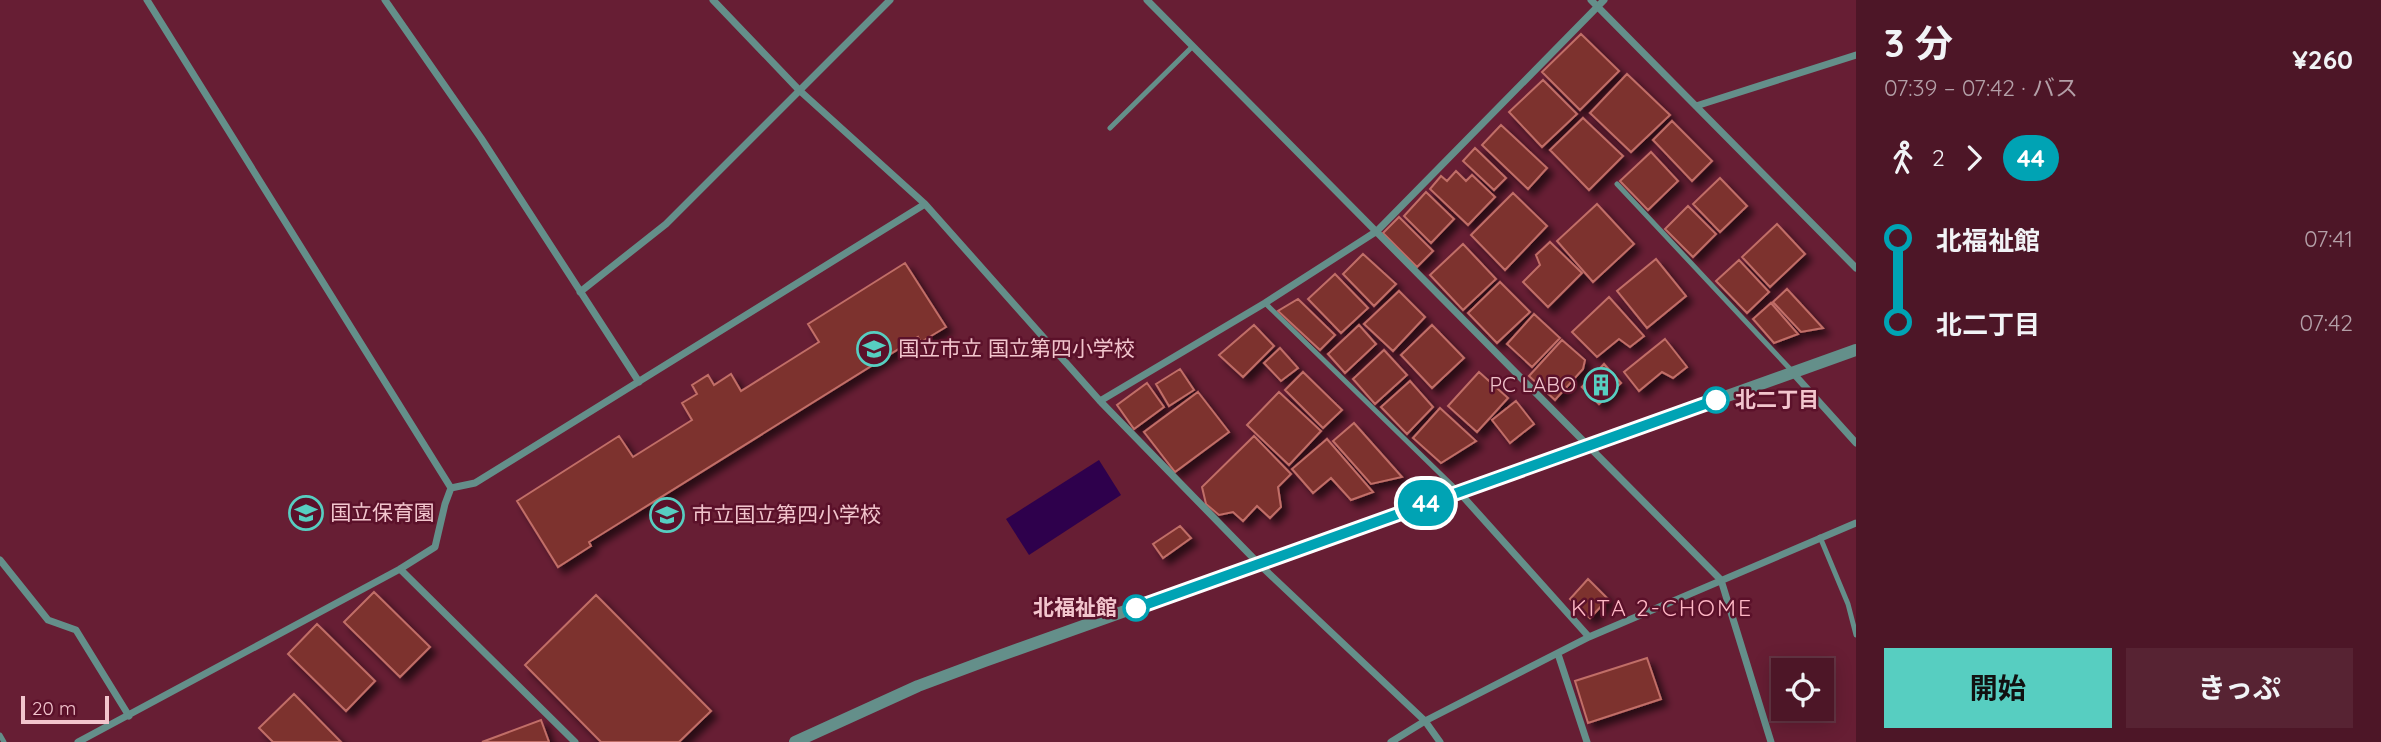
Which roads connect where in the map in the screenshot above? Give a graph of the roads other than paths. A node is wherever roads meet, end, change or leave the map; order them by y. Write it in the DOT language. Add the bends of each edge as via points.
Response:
graph roads {
  1 [pos="147,0"];
  2 [pos="385,0"];
  3 [pos="713,0"];
  4 [pos="890,0"];
  5 [pos="1147,0"];
  6 [pos="1591,0"];
  7 [pos="1604,0"];
  8 [pos="1597,7"];
  9 [pos="1194,46"];
  10 [pos="1856,55"];
  11 [pos="799,90"];
  12 [pos="1696,106"];
  13 [pos="1110,128"];
  14 [pos="1617,184"];
  15 [pos="925,204"];
  16 [pos="1377,231"];
  17 [pos="1856,268"];
  18 [pos="580,292"];
  19 [pos="1265,303"];
  20 [pos="1856,351"];
  21 [pos="1793,373"];
  22 [pos="639,382"];
  23 [pos="1100,401"];
  24 [pos="1856,443"];
  25 [pos="1588,446"];
  26 [pos="451,488"];
  27 [pos="1458,491"];
  28 [pos="1856,523"];
  29 [pos="1819,537"];
  30 [pos="0,560"];
  31 [pos="1260,565"];
  32 [pos="400,569"];
  33 [pos="1721,580"];
  34 [pos="1856,635"];
  35 [pos="1589,637"];
  36 [pos="1558,654"];
  37 [pos="129,716"];
  38 [pos="1425,721"];
  39 [pos="0,735"];
  40 [pos="4,742"];
  41 [pos="78,742"];
  42 [pos="575,742"];
  43 [pos="795,742"];
  44 [pos="1391,742"];
  45 [pos="1440,742"];
  46 [pos="1587,742"];
  47 [pos="1771,742"];
  1 -- 26 [label="street"];
  2 -- 18 [label="street"];
  3 -- 11 [label="street"];
  4 -- 11 [label="street"];
  5 -- 9 [label="street"];
  6 -- 8 [label="street"];
  7 -- 8 [label="street"];
  8 -- 12 [label="street"];
  8 -- 16 [label="street"];
  9 -- 13 [label="lane"];
  9 -- 16 [label="street"];
  10 -- 12 [label="street"];
  11 -- 15 [label="street"];
  11 -- 18 [label="street" via="666,224"];
  12 -- 17 [label="street"];
  14 -- 21 [label="lane"];
  15 -- 22 [label="street"];
  15 -- 23 [label="street"];
  16 -- 19 [label="street"];
  16 -- 25 [label="street"];
  18 -- 22 [label="street"];
  19 -- 23 [label="street"];
  19 -- 27 [label="lane"];
  20 -- 21 [label="street"];
  21 -- 24 [label="street"];
  21 -- 25 [label="street"];
  22 -- 26 [label="street" via="475,483"];
  23 -- 31 [label="street"];
  25 -- 27 [label="street"];
  25 -- 33 [label="street"];
  26 -- 32 [label="street" via="435,547"];
  27 -- 31 [label="street"];
  27 -- 35 [label="street"];
  28 -- 29 [label="street"];
  29 -- 33 [label="street"];
  29 -- 34 [label="lane"];
  30 -- 37 [label="street" via="48,620 76,629"];
  31 -- 38 [label="street"];
  31 -- 43 [label="street" via="918,686"];
  32 -- 37 [label="street"];
  32 -- 42 [label="street"];
  33 -- 35 [label="street"];
  33 -- 47 [label="street"];
  35 -- 36 [label="street"];
  36 -- 38 [label="street"];
  36 -- 46 [label="street"];
  37 -- 41 [label="street"];
  38 -- 44 [label="street"];
  38 -- 45 [label="street"];
  39 -- 40 [label="lane"];
}
